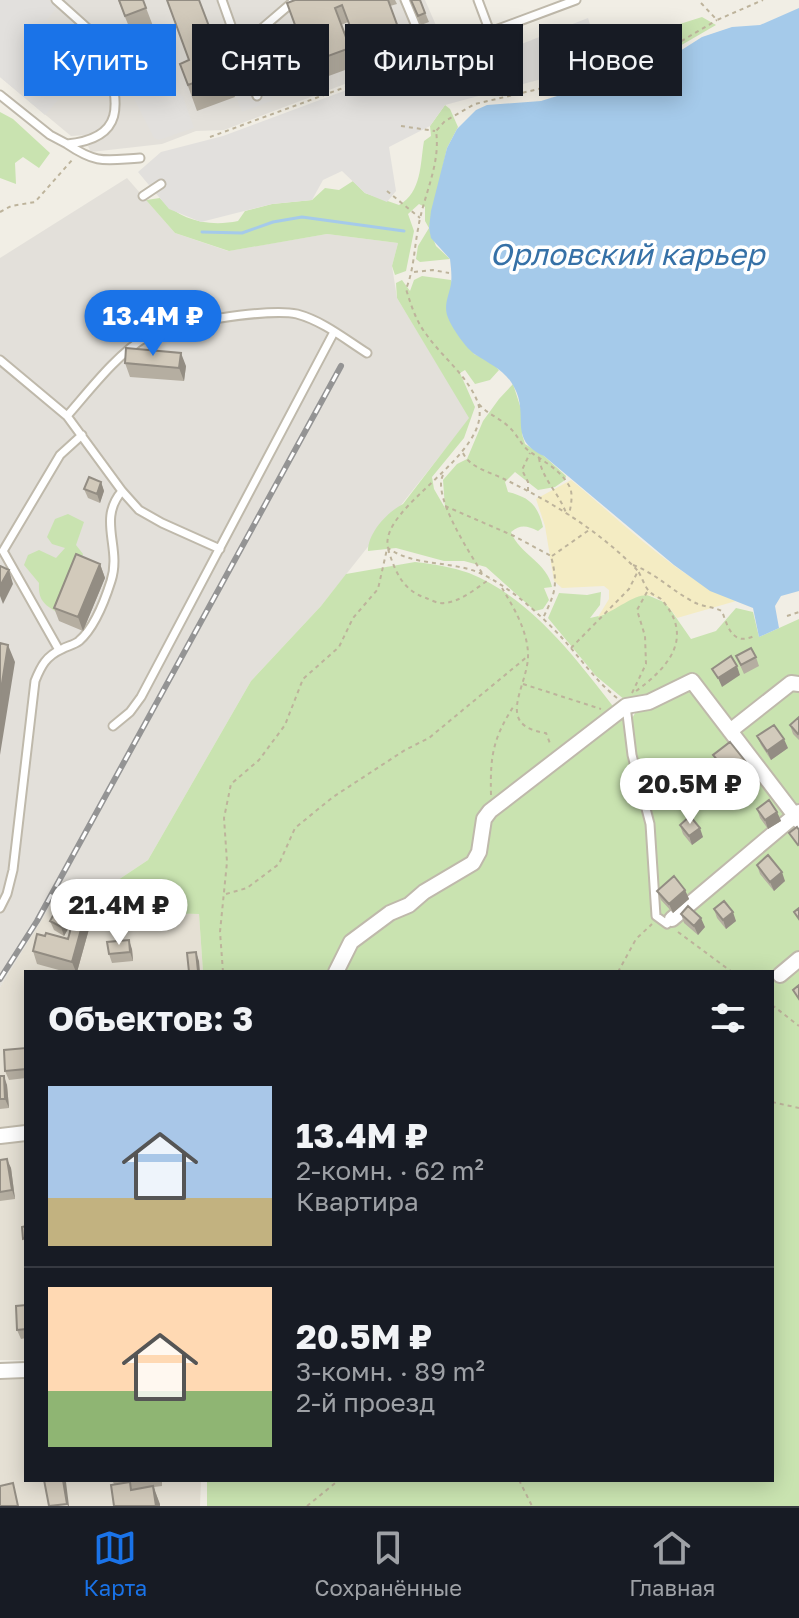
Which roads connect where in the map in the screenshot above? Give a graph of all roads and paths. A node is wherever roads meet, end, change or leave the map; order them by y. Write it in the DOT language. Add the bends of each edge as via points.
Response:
graph roads {
  1 [pos="56,0"];
  2 [pos="222,0"];
  3 [pos="295,0"];
  4 [pos="405,0"];
  5 [pos="478,0"];
  6 [pos="576,0"];
  7 [pos="763,0"];
  8 [pos="701,3"];
  9 [pos="717,20"];
  10 [pos="83,24"];
  11 [pos="230,24"];
  12 [pos="267,24"];
  13 [pos="415,24"];
  14 [pos="487,24"];
  15 [pos="512,24"];
  16 [pos="345,87"];
  17 [pos="0,95"];
  18 [pos="116,96"];
  19 [pos="401,126"];
  20 [pos="436,131"];
  21 [pos="210,137"];
  22 [pos="67,144"];
  23 [pos="79,152"];
  24 [pos="140,158"];
  25 [pos="161,184"];
  26 [pos="387,191"];
  27 [pos="143,196"];
  28 [pos="0,212"];
  29 [pos="420,219"];
  30 [pos="413,272"];
  31 [pos="449,273"];
  32 [pos="334,332"];
  33 [pos="367,353"];
  34 [pos="0,360"];
  35 [pos="478,403"];
  36 [pos="67,416"];
  37 [pos="82,435"];
  38 [pos="462,452"];
  39 [pos="530,452"];
  40 [pos="539,457"];
  41 [pos="444,472"];
  42 [pos="122,491"];
  43 [pos="528,491"];
  44 [pos="445,506"];
  45 [pos="568,516"];
  46 [pos="590,530"];
  47 [pos="388,548"];
  48 [pos="220,549"];
  49 [pos="551,556"];
  50 [pos="632,565"];
  51 [pos="638,571"];
  52 [pos="482,574"];
  53 [pos="490,579"];
  54 [pos="501,587"];
  55 [pos="648,591"];
  56 [pos="799,612"];
  57 [pos="787,616"];
  58 [pos="543,619"];
  59 [pos="754,636"];
  60 [pos="571,648"];
  61 [pos="59,650"];
  62 [pos="528,656"];
  63 [pos="522,683"];
  64 [pos="799,684"];
  65 [pos="516,703"];
  66 [pos="625,704"];
  67 [pos="113,726"];
  68 [pos="730,731"];
  69 [pos="551,748"];
  70 [pos="490,811"];
  71 [pos="798,816"];
  72 [pos="225,894"];
  73 [pos="0,908"];
  74 [pos="656,916"];
  75 [pos="669,921"];
  76 [pos="799,959"];
  77 [pos="223,970"];
  78 [pos="337,970"];
  79 [pos="619,970"];
  80 [pos="730,970"];
  81 [pos="780,975"];
  82 [pos="774,1007"];
  83 [pos="799,1026"];
  84 [pos="774,1102"];
  85 [pos="799,1108"];
  86 [pos="24,1133"];
  87 [pos="0,1136"];
  88 [pos="24,1370"];
  89 [pos="0,1371"];
  90 [pos="337,1482"];
  91 [pos="520,1482"];
  92 [pos="307,1506"];
  93 [pos="532,1506"];
  1 -- 10 [label="lane"];
  2 -- 11 [label="lane"];
  3 -- 12 [label="lane"];
  4 -- 13 [label="lane"];
  5 -- 14 [label="lane"];
  6 -- 15 [label="lane"];
  7 -- 9 [label="path"];
  8 -- 9 [label="path"];
  9 -- 20 [label="path" via="651,59 475,104"];
  16 -- 21 [label="path"];
  17 -- 22 [label="lane"];
  18 -- 22 [label="lane" via="116,112 103,132"];
  19 -- 20 [label="path"];
  20 -- 29 [label="path" via="431,185"];
  22 -- 23 [label="lane"];
  23 -- 24 [label="lane" via="104,162"];
  23 -- 28 [label="path" via="35,202"];
  25 -- 27 [label="lane"];
  26 -- 29 [label="path"];
  29 -- 30 [label="path"];
  30 -- 31 [label="path"];
  30 -- 35 [label="path" via="406,289 413,312"];
  32 -- 33 [label="lane"];
  32 -- 36 [label="lane" via="298,314 277,311 176,326 146,337"];
  32 -- 48 [label="lane"];
  34 -- 36 [label="lane"];
  35 -- 38 [label="path" via="476,428"];
  35 -- 39 [label="path"];
  36 -- 37 [label="lane"];
  37 -- 42 [label="lane"];
  37 -- 61 [label="lane" via="60,455 3,551"];
  38 -- 41 [label="path"];
  38 -- 43 [label="path" via="480,469"];
  39 -- 40 [label="path"];
  39 -- 43 [label="path" via="522,470"];
  40 -- 45 [label="path"];
  40 -- 45 [label="path" via="569,485"];
  41 -- 44 [label="path" via="439,489"];
  41 -- 47 [label="path" via="393,523"];
  42 -- 48 [label="lane" via="139,510"];
  42 -- 61 [label="lane" via="109,518 112,579 89,630 77,643"];
  43 -- 45 [label="path"];
  44 -- 49 [label="path"];
  44 -- 52 [label="path"];
  45 -- 46 [label="path"];
  46 -- 49 [label="path"];
  46 -- 50 [label="path"];
  47 -- 52 [label="path"];
  47 -- 53 [label="path" via="407,588 442,604"];
  47 -- 72 [label="path" via="378,589 353,618 339,647 303,679 297,701 259,760 231,784 224,818"];
  48 -- 67 [label="lane" via="141,697"];
  49 -- 58 [label="path" via="556,592"];
  50 -- 51 [label="path"];
  50 -- 59 [label="path" via="650,571 703,607 722,611 738,640"];
  51 -- 55 [label="path"];
  51 -- 60 [label="path" via="629,589"];
  52 -- 53 [label="path"];
  53 -- 54 [label="path"];
  54 -- 58 [label="path"];
  54 -- 62 [label="path" via="517,612"];
  55 -- 66 [label="path" via="637,610 646,664"];
  55 -- 66 [label="path" via="660,599 679,638 661,670"];
  56 -- 57 [label="path"];
  58 -- 60 [label="path"];
  60 -- 66 [label="path"];
  61 -- 73 [label="lane" via="43,662 35,681 13,870"];
  62 -- 63 [label="path"];
  62 -- 72 [label="path" via="429,738 333,797 295,828 279,864 247,888"];
  63 -- 65 [label="path"];
  63 -- 66 [label="path" via="561,698"];
  64 -- 68 [label="street" via="791,683"];
  65 -- 69 [label="path" via="520,722 531,731 546,733"];
  65 -- 70 [label="path" via="490,759"];
  66 -- 68 [label="street" via="649,702 692,681"];
  66 -- 70 [label="street"];
  66 -- 74 [label="lane" via="650,824"];
  68 -- 71 [label="street"];
  70 -- 78 [label="street" via="473,863 351,942"];
  71 -- 75 [label="street"];
  72 -- 77 [label="path"];
  74 -- 75 [label="lane"];
  74 -- 79 [label="path"];
  75 -- 80 [label="path"];
  76 -- 81 [label="street"];
  82 -- 83 [label="path"];
  84 -- 85 [label="path"];
  86 -- 87 [label="street"];
  88 -- 89 [label="street"];
  90 -- 92 [label="path"];
  91 -- 93 [label="path"];
}
